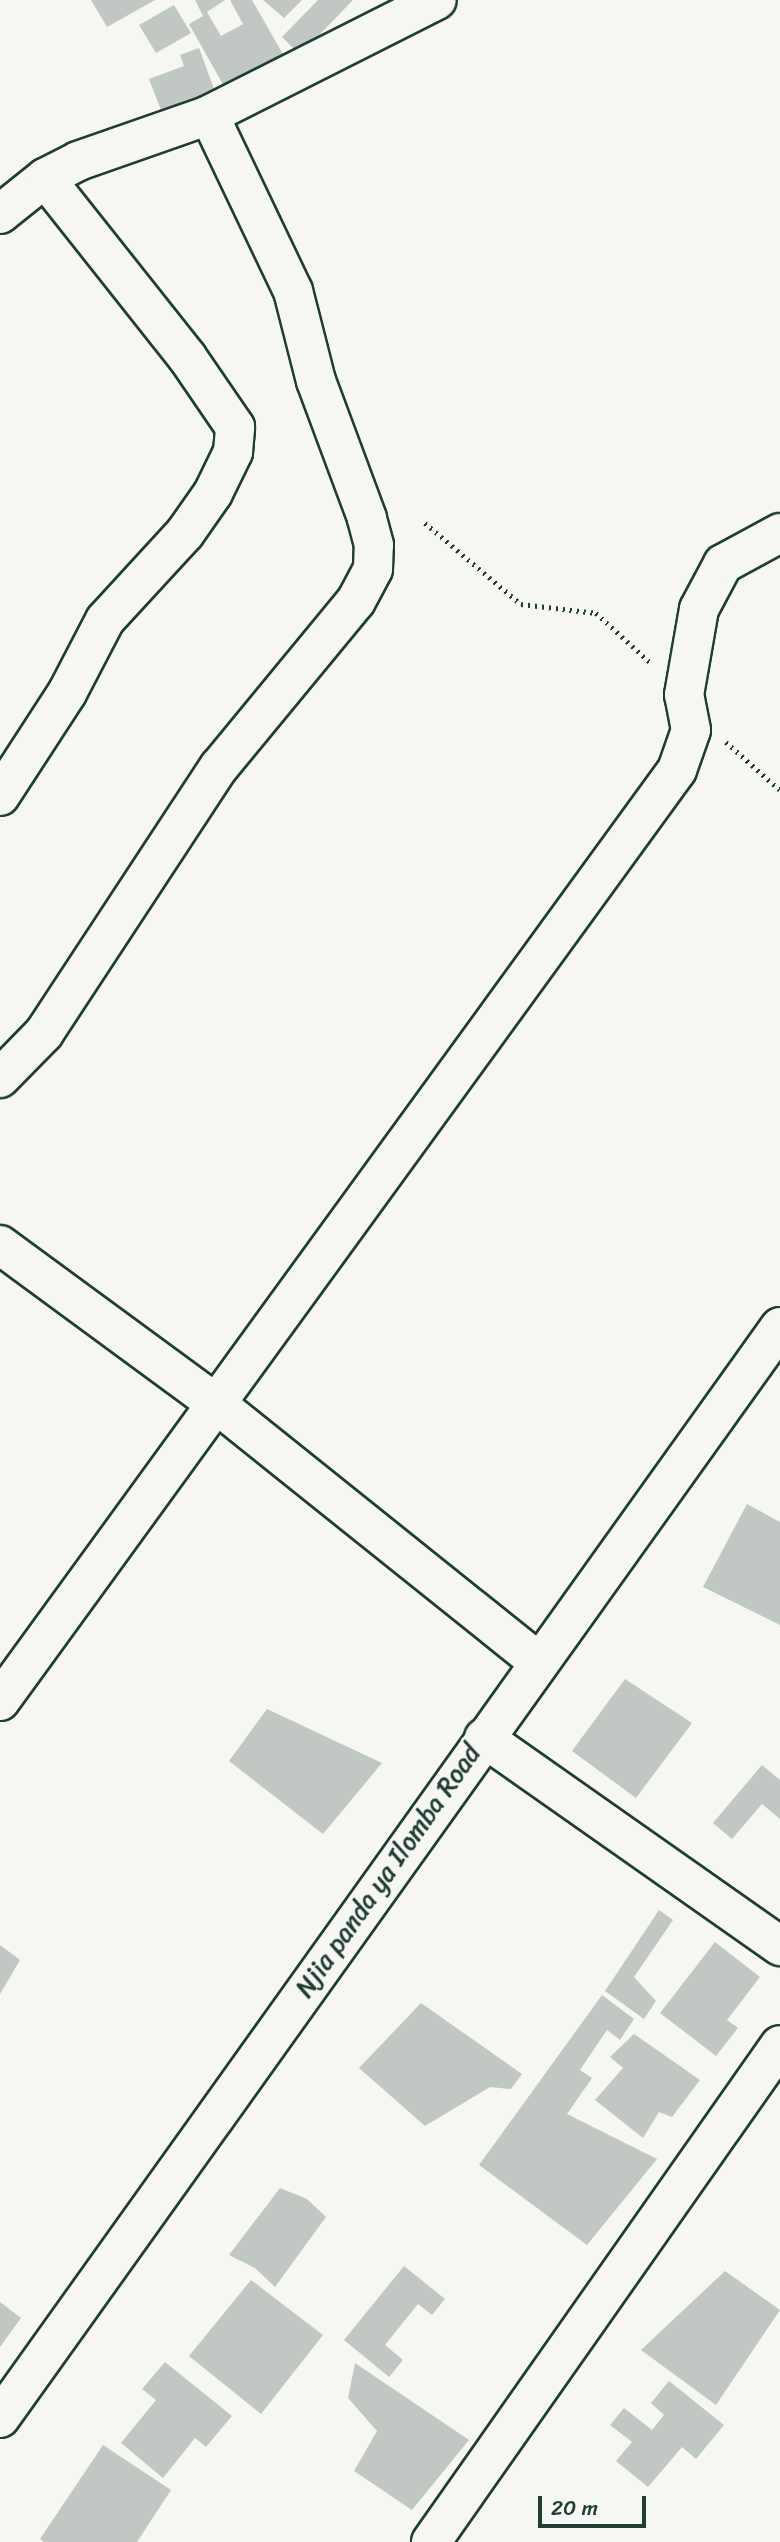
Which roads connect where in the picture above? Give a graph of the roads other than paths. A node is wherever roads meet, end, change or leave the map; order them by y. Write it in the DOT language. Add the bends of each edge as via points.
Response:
graph roads {
  1 [pos="437,0"];
  2 [pos="209,115"];
  3 [pos="45,178"];
  4 [pos="0,214"];
  5 [pos="780,533"];
  6 [pos="0,796"];
  7 [pos="0,1079"];
  8 [pos="0,1245"];
  9 [pos="780,1327"];
  10 [pos="214,1402"];
  11 [pos="539,1662"];
  12 [pos="0,1701"];
  13 [pos="484,1738"];
  14 [pos="780,1946"];
  15 [pos="780,2045"];
  16 [pos="0,2418"];
  17 [pos="431,2542"];
  1 -- 2 [label="street"];
  2 -- 3 [label="street" via="78,161"];
  2 -- 7 [label="street" via="293,291 316,382 367,517 374,545 373,569 356,601 219,767 44,1033"];
  3 -- 4 [label="street"];
  3 -- 6 [label="street" via="187,357 235,427 233,452 213,494 185,533 105,620 67,693"];
  5 -- 10 [label="street" via="739,552 712,579 699,610 677,770 477,1050"];
  8 -- 10 [label="street"];
  9 -- 11 [label="street, Njia panda ya Ilomba Road"];
  10 -- 11 [label="street"];
  10 -- 12 [label="street"];
  11 -- 13 [label="street, Njia panda ya Ilomba Road"];
  13 -- 14 [label="street" via="659,1866"];
  13 -- 16 [label="street, Njia panda ya Ilomba Road"];
  15 -- 17 [label="street"];
}
